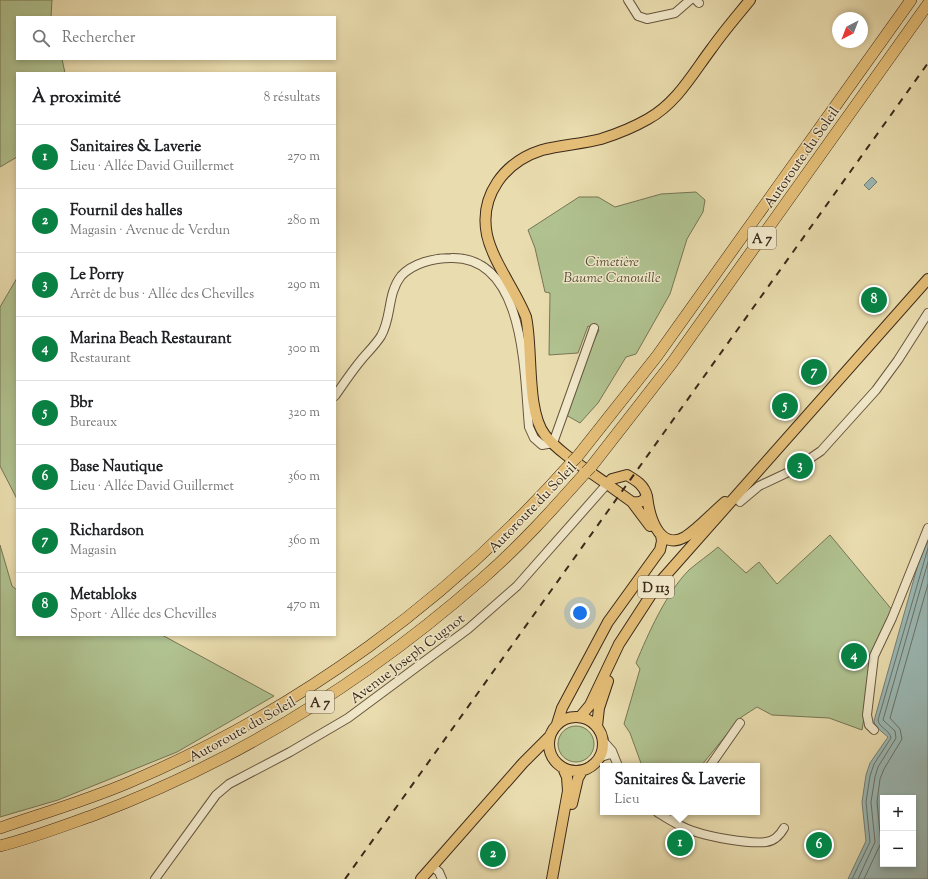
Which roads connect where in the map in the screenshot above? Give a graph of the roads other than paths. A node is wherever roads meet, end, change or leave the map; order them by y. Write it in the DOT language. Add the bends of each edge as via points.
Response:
graph roads {
  1 [pos="628,0"];
  2 [pos="690,0"];
  3 [pos="750,0"];
  4 [pos="911,0"];
  5 [pos="928,4"];
  6 [pos="928,279"];
  7 [pos="928,288"];
  8 [pos="928,313"];
  9 [pos="594,328"];
  10 [pos="336,394"];
  11 [pos="553,443"];
  12 [pos="756,475"];
  13 [pos="607,484"];
  14 [pos="648,496"];
  15 [pos="632,502"];
  16 [pos="740,502"];
  17 [pos="928,528"];
  18 [pos="661,535"];
  19 [pos="657,554"];
  20 [pos="562,708"];
  21 [pos="575,717"];
  22 [pos="740,723"];
  23 [pos="557,724"];
  24 [pos="596,726"];
  25 [pos="874,730"];
  26 [pos="550,736"];
  27 [pos="604,742"];
  28 [pos="614,756"];
  29 [pos="601,757"];
  30 [pos="553,759"];
  31 [pos="617,763"];
  32 [pos="712,763"];
  33 [pos="563,768"];
  34 [pos="582,771"];
  35 [pos="512,777"];
  36 [pos="663,815"];
  37 [pos="676,815"];
  38 [pos="672,821"];
  39 [pos="0,828"];
  40 [pos="784,828"];
  41 [pos="0,846"];
  42 [pos="432,866"];
  43 [pos="155,879"];
  44 [pos="421,879"];
  45 [pos="442,879"];
  46 [pos="552,879"];
  47 [pos="558,879"];
  1 -- 2 [label="street" via="638,16 647,19 675,13"];
  3 -- 11 [label="main road" via="672,102 626,130 601,139 542,150 523,158 506,170 494,185 485,219 487,236 526,317 535,411 539,425"];
  4 -- 39 [label="highway, Autoroute du Soleil / A 7" via="657,356 574,460 537,501 473,562 389,633 269,712 196,752 130,782"];
  5 -- 41 [label="highway, Autoroute du Soleil / A 7" via="698,326 588,470 484,578 413,637 336,692 268,734 199,771 130,801"];
  6 -- 12 [label="main road, D 113"];
  7 -- 16 [label="main road, D 113"];
  8 -- 16 [label="street" via="876,390 821,451 794,470 759,486"];
  9 -- 11 [label="street"];
  10 -- 11 [label="street" via="381,336 388,321 393,288 412,266 442,258 456,257 476,261 490,270 497,279 514,311 521,341 529,427 534,438 542,445"];
  11 -- 13 [label="main road"];
  12 -- 18 [label="main road" via="685,536 671,540"];
  12 -- 21 [label="main road, D 113" via="658,584 619,644 590,705"];
  13 -- 14 [label="main road" via="612,479 627,475 645,488"];
  13 -- 15 [label="main road"];
  13 -- 43 [label="street, Avenue Joseph Cugnot" via="517,586 468,629 348,718 225,788 216,796"];
  14 -- 15 [label="main road" via="642,502"];
  14 -- 18 [label="main road" via="650,517"];
  15 -- 19 [label="main road" via="656,536"];
  16 -- 24 [label="main road, D 113" via="659,594 624,647 605,686"];
  17 -- 25 [label="street" via="874,656 867,715 869,725"];
  18 -- 19 [label="main road" via="661,546"];
  19 -- 20 [label="main road" via="608,622"];
  20 -- 21 [label="main road"];
  20 -- 23 [label="main road"];
  21 -- 23 [label="main road"];
  21 -- 24 [label="main road" via="586,719"];
  22 -- 32 [label="street"];
  23 -- 26 [label="main road"];
  24 -- 27 [label="main road" via="602,733"];
  26 -- 30 [label="main road" via="549,744"];
  26 -- 35 [label="main road"];
  27 -- 28 [label="street"];
  27 -- 29 [label="main road"];
  28 -- 29 [label="street" via="610,754"];
  28 -- 31 [label="street"];
  29 -- 34 [label="main road"];
  30 -- 33 [label="main road"];
  30 -- 35 [label="main road" via="537,757"];
  33 -- 34 [label="main road" via="575,772"];
  33 -- 46 [label="main road" via="568,778 568,791"];
  34 -- 47 [label="main road" via="571,806"];
  35 -- 42 [label="main road"];
  36 -- 38 [label="street"];
  37 -- 38 [label="street"];
  38 -- 40 [label="street" via="692,831 752,842 767,842 779,836"];
  42 -- 44 [label="main road"];
  42 -- 45 [label="street"];
}
